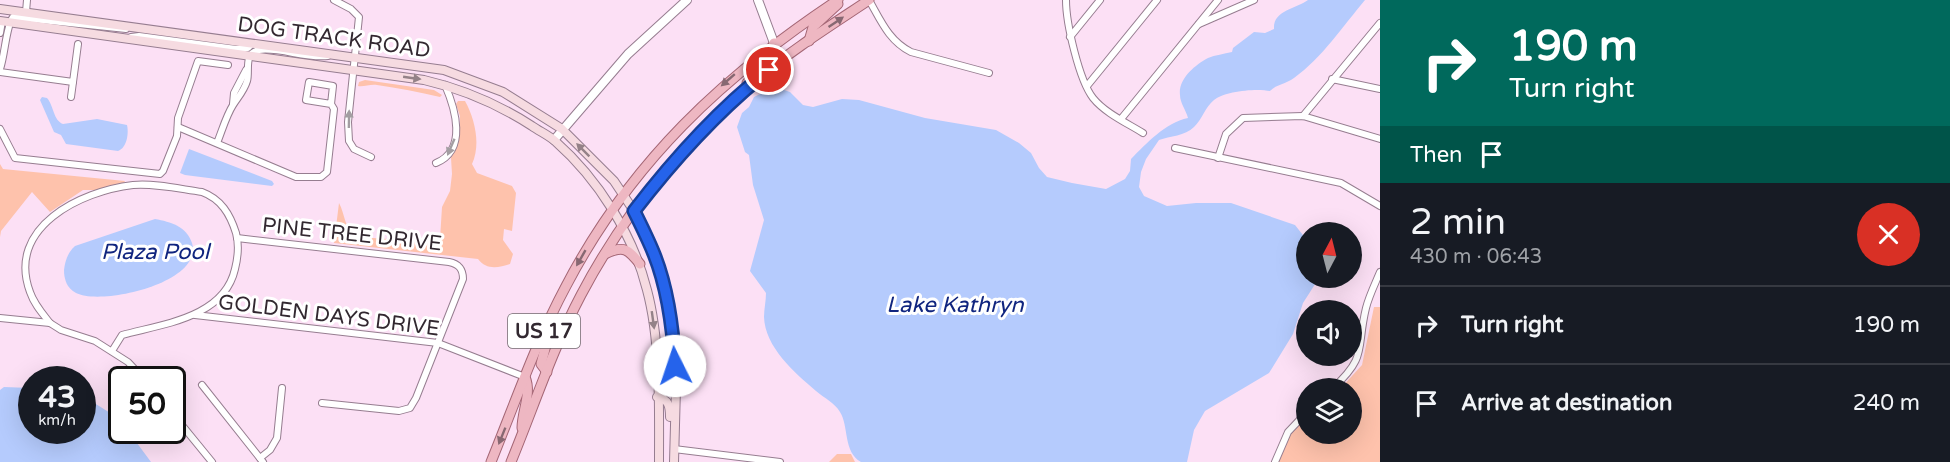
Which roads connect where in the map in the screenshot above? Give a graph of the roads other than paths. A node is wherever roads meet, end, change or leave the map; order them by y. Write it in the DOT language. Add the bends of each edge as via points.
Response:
graph roads {
  1 [pos="27,0"];
  2 [pos="334,0"];
  3 [pos="687,0"];
  4 [pos="758,0"];
  5 [pos="840,0"];
  6 [pos="869,0"];
  7 [pos="1066,0"];
  8 [pos="1100,0"];
  9 [pos="1157,0"];
  10 [pos="1218,0"];
  11 [pos="1254,0"];
  12 [pos="26,12"];
  13 [pos="2,16"];
  14 [pos="1380,23"];
  15 [pos="1198,24"];
  16 [pos="129,27"];
  17 [pos="0,33"];
  18 [pos="1070,37"];
  19 [pos="124,38"];
  20 [pos="809,41"];
  21 [pos="774,43"];
  22 [pos="78,44"];
  23 [pos="252,44"];
  24 [pos="250,55"];
  25 [pos="334,56"];
  26 [pos="355,59"];
  27 [pos="228,65"];
  28 [pos="354,69"];
  29 [pos="0,70"];
  30 [pos="989,73"];
  31 [pos="1332,79"];
  32 [pos="73,82"];
  33 [pos="445,85"];
  34 [pos="1087,86"];
  35 [pos="1380,89"];
  36 [pos="71,98"];
  37 [pos="735,99"];
  38 [pos="331,104"];
  39 [pos="1303,116"];
  40 [pos="1121,119"];
  41 [pos="178,127"];
  42 [pos="0,129"];
  43 [pos="562,129"];
  44 [pos="1143,132"];
  45 [pos="1380,139"];
  46 [pos="554,140"];
  47 [pos="217,143"];
  48 [pos="1174,148"];
  49 [pos="371,157"];
  50 [pos="1218,158"];
  51 [pos="436,163"];
  52 [pos="623,193"];
  53 [pos="1380,206"];
  54 [pos="612,208"];
  55 [pos="634,211"];
  56 [pos="622,227"];
  57 [pos="237,238"];
  58 [pos="605,254"];
  59 [pos="639,264"];
  60 [pos="1380,272"];
  61 [pos="1377,285"];
  62 [pos="554,309"];
  63 [pos="194,315"];
  64 [pos="0,318"];
  65 [pos="50,322"];
  66 [pos="438,343"];
  67 [pos="112,351"];
  68 [pos="132,366"];
  69 [pos="547,372"];
  70 [pos="525,377"];
  71 [pos="1344,378"];
  72 [pos="202,385"];
  73 [pos="282,388"];
  74 [pos="657,397"];
  75 [pos="322,402"];
  76 [pos="1296,423"];
  77 [pos="186,430"];
  78 [pos="521,436"];
  79 [pos="674,449"];
  80 [pos="262,460"];
  81 [pos="212,462"];
  82 [pos="491,462"];
  83 [pos="511,462"];
  84 [pos="659,462"];
  85 [pos="674,462"];
  86 [pos="780,462"];
  87 [pos="1275,462"];
  1 -- 12 [label="street"];
  2 -- 26 [label="street" via="359,17"];
  3 -- 43 [label="street" via="628,54"];
  4 -- 21 [label="street"];
  5 -- 20 [label="main road" via="813,27"];
  5 -- 21 [label="main road, US 17"];
  20 -- 6 [label="main road, US 17, one-way"];
  6 -- 30 [label="street" via="889,34 902,47"];
  7 -- 18 [label="street"];
  8 -- 18 [label="street"];
  9 -- 34 [label="street"];
  10 -- 15 [label="street"];
  11 -- 15 [label="street"];
  12 -- 13 [label="main road, DOG TRACK ROAD"];
  12 -- 16 [label="main road, DOG TRACK ROAD"];
  13 -- 16 [label="street" via="118,30"];
  13 -- 17 [label="street"];
  13 -- 19 [label="main road, DOG TRACK ROAD"];
  13 -- 29 [label="street" via="6,50"];
  14 -- 31 [label="street"];
  15 -- 40 [label="street"];
  16 -- 23 [label="main road, DOG TRACK ROAD"];
  18 -- 34 [label="street"];
  19 -- 23 [label="street" via="139,36 236,50"];
  19 -- 24 [label="main road, DOG TRACK ROAD"];
  20 -- 37 [label="main road, US 17"];
  21 -- 37 [label="main road" via="772,54"];
  21 -- 52 [label="main road, US 17, one-way" via="700,107"];
  22 -- 32 [label="street"];
  23 -- 25 [label="main road, DOG TRACK ROAD"];
  24 -- 25 [label="street" via="261,50 318,58"];
  24 -- 28 [label="main road, DOG TRACK ROAD"];
  24 -- 47 [label="street" via="248,79"];
  25 -- 26 [label="main road, DOG TRACK ROAD"];
  26 -- 28 [label="street"];
  26 -- 43 [label="main road, DOG TRACK ROAD" via="444,70 503,92"];
  27 -- 41 [label="street" via="198,61"];
  28 -- 33 [label="main road, DOG TRACK ROAD, one-way"];
  49 -- 28 [label="street, one-way" via="354,149 349,141"];
  29 -- 32 [label="street"];
  31 -- 35 [label="street"];
  31 -- 39 [label="street"];
  32 -- 36 [label="street"];
  33 -- 46 [label="main road, DOG TRACK ROAD" via="512,112"];
  33 -- 51 [label="street, one-way" via="457,121 449,153"];
  34 -- 40 [label="street" via="1101,106"];
  37 -- 55 [label="main road, US 17" via="684,148"];
  38 -- 38 [label="street" via="333,86 309,82 306,100"];
  38 -- 47 [label="street" via="334,109 327,172 321,177 296,177"];
  39 -- 45 [label="street"];
  39 -- 50 [label="street" via="1243,118 1226,134"];
  40 -- 44 [label="street"];
  41 -- 42 [label="street" via="163,171 157,174 15,158"];
  41 -- 47 [label="street"];
  43 -- 46 [label="street"];
  52 -- 43 [label="main road, DOG TRACK ROAD, one-way"];
  46 -- 54 [label="main road, DOG TRACK ROAD" via="600,189"];
  48 -- 50 [label="street"];
  50 -- 53 [label="street" via="1341,183"];
  52 -- 54 [label="main road, US 17"];
  52 -- 55 [label="main road, DOG TRACK ROAD"];
  54 -- 56 [label="main road, DOG TRACK ROAD"];
  54 -- 62 [label="main road, US 17, one-way"];
  55 -- 56 [label="main road, US 17"];
  55 -- 79 [label="main road, DOG TRACK ROAD" via="654,253 669,308 676,388"];
  56 -- 58 [label="main road, US 17"];
  56 -- 59 [label="main road, DOG TRACK ROAD"];
  57 -- 63 [label="street" via="236,264 230,282 215,302"];
  57 -- 65 [label="street" via="219,201 202,192 132,185 72,202 49,219 28,254 26,279 30,293"];
  57 -- 66 [label="street, PINE TREE DRIVE" via="456,264 463,279"];
  58 -- 59 [label="main road" via="614,249 629,251"];
  58 -- 69 [label="main road, US 17" via="570,317"];
  59 -- 74 [label="main road, DOG TRACK ROAD, one-way" via="653,317"];
  60 -- 61 [label="street"];
  61 -- 71 [label="street" via="1366,309 1355,365"];
  62 -- 69 [label="main road" via="542,361 542,369"];
  62 -- 70 [label="main road, US 17"];
  63 -- 66 [label="street, GOLDEN DAYS DRIVE"];
  63 -- 67 [label="street" via="122,334"];
  64 -- 65 [label="street"];
  65 -- 67 [label="street"];
  66 -- 70 [label="street, GOLDEN DAYS DRIVE"];
  66 -- 75 [label="street" via="410,408 399,411"];
  67 -- 68 [label="street"];
  69 -- 78 [label="main road, US 17"];
  70 -- 78 [label="main road" via="528,390"];
  70 -- 82 [label="main road, US 17, one-way"];
  72 -- 80 [label="street"];
  73 -- 80 [label="street" via="277,438"];
  74 -- 79 [label="main road" via="664,398 669,406"];
  74 -- 84 [label="main road, DOG TRACK ROAD"];
  76 -- 87 [label="street" via="1287,432"];
  77 -- 81 [label="street"];
  78 -- 83 [label="main road, US 17"];
  79 -- 85 [label="main road"];
  79 -- 86 [label="street"];
}
